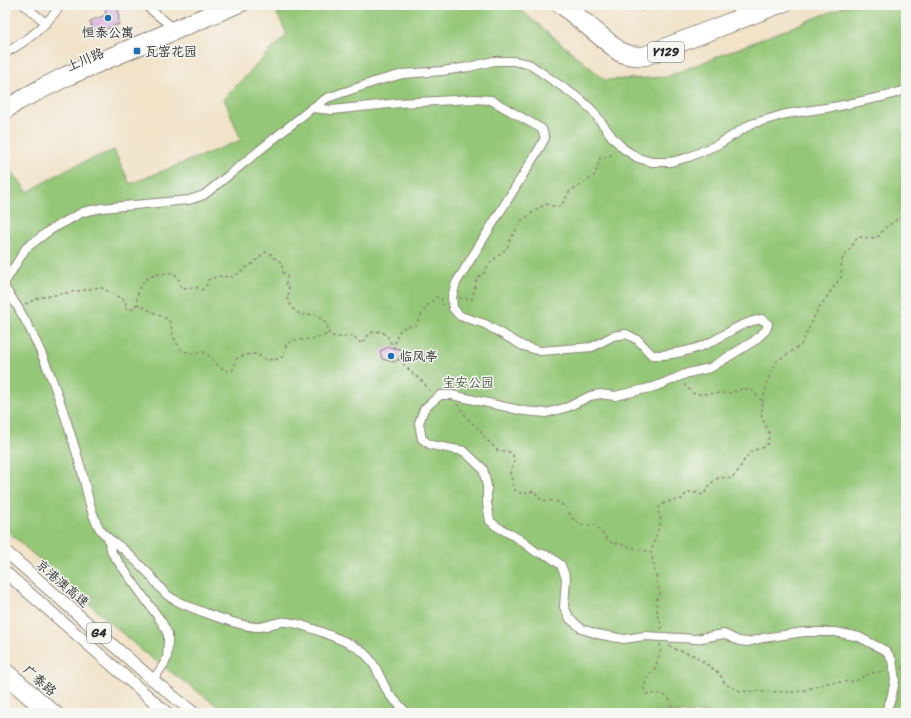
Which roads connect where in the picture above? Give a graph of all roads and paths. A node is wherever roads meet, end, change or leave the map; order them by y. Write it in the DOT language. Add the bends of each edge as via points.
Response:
graph roads {
  1 [pos="24,5"];
  2 [pos="61,5"];
  3 [pos="145,5"];
  4 [pos="223,5"];
  5 [pos="245,5"];
  6 [pos="556,5"];
  7 [pos="639,5"];
  8 [pos="644,5"];
  9 [pos="763,5"];
  10 [pos="788,5"];
  11 [pos="572,6"];
  12 [pos="46,23"];
  13 [pos="176,30"];
  14 [pos="5,53"];
  15 [pos="906,90"];
  16 [pos="5,105"];
  17 [pos="312,108"];
  18 [pos="5,115"];
  19 [pos="619,144"];
  20 [pos="906,216"];
  21 [pos="5,282"];
  22 [pos="5,288"];
  23 [pos="137,304"];
  24 [pos="453,305"];
  25 [pos="17,307"];
  26 [pos="329,334"];
  27 [pos="399,359"];
  28 [pos="688,373"];
  29 [pos="440,395"];
  30 [pos="452,395"];
  31 [pos="763,402"];
  32 [pos="108,538"];
  33 [pos="5,551"];
  34 [pos="651,552"];
  35 [pos="5,572"];
  36 [pos="659,637"];
  37 [pos="5,667"];
  38 [pos="906,667"];
  39 [pos="894,671"];
  40 [pos="5,679"];
  41 [pos="153,680"];
  42 [pos="141,690"];
  43 [pos="44,713"];
  44 [pos="58,713"];
  45 [pos="161,713"];
  46 [pos="167,713"];
  47 [pos="194,713"];
  48 [pos="406,713"];
  49 [pos="672,713"];
  50 [pos="885,713"];
  1 -- 12 [label="street"];
  2 -- 12 [label="street"];
  3 -- 13 [label="street"];
  4 -- 13 [label="main road, 上川路"];
  5 -- 13 [label="main road, 上川路"];
  6 -- 10 [label="main road, Y129" via="618,56 636,61 646,60"];
  7 -- 8 [label="street"];
  9 -- 11 [label="main road, Y129" via="643,52 622,48"];
  12 -- 14 [label="street" via="24,43"];
  13 -- 16 [label="main road, 上川路" via="65,72"];
  13 -- 18 [label="main road, 上川路" via="43,92"];
  15 -- 19 [label="street" via="840,106 786,114 751,124 719,144 671,162 652,162 638,158"];
  17 -- 19 [label="street" via="327,98 403,74 513,60 529,64 580,99"];
  17 -- 21 [label="street" via="204,195 189,200 102,208 83,212 67,220 26,248"];
  17 -- 24 [label="street" via="332,110 399,103 491,100 542,129 545,138 539,149 456,283 452,297"];
  19 -- 24 [label="path" via="609,157 600,158 595,175 570,191 557,208 546,204 521,222 507,248 477,278 472,299 457,298"];
  20 -- 31 [label="path" via="886,228 880,236 858,237 842,260 841,277 818,309 801,345 776,361 768,379"];
  22 -- 25 [label="street"];
  23 -- 25 [label="path" via="129,310 125,308 126,301 100,287 38,298"];
  23 -- 26 [label="path" via="169,320 174,338 184,352 203,352 210,355 228,372 233,370 236,359 245,355 256,354 267,360 278,360 284,356 286,345 294,340 313,339"];
  23 -- 26 [label="path" via="140,285 150,276 173,273 184,288 196,287 202,290 208,280 218,276 232,277 266,252 282,262 283,272 287,276 286,284 290,290 287,298 292,308 301,315 315,314 327,324"];
  24 -- 26 [label="path" via="448,310 445,309 441,298 436,297 426,307 415,326 405,326 400,330 394,348 387,336 380,332 370,333 363,343 354,335 345,337"];
  24 -- 28 [label="street" via="460,316 485,324 522,346 540,351 592,346 613,336 626,334 638,340 652,355 663,356 708,343 750,320 762,319 768,324 766,330 754,341 710,368"];
  25 -- 32 [label="street" via="30,329 52,383 79,462 94,518"];
  27 -- 29 [label="path" via="430,391"];
  28 -- 30 [label="street" via="654,387 615,396 590,396 568,407 546,413 524,411"];
  28 -- 31 [label="path" via="685,385 694,394 752,390"];
  29 -- 30 [label="street"];
  29 -- 36 [label="street" via="424,409 419,423 422,439 431,445 464,451 483,469 490,521 536,552 549,556 561,565 566,578 564,607 570,619 582,629 597,634 624,639"];
  30 -- 34 [label="path" via="459,408 486,439 498,450 513,455 514,462 510,472 514,489 522,494 534,491 542,500 556,501 567,508 581,525 595,525 610,542"];
  31 -- 34 [label="path" via="761,415 769,433 768,443 752,451 731,479 722,476 714,479 703,495 687,492 682,499 666,502 659,507 661,521"];
  32 -- 41 [label="street" via="112,553 168,634 167,658"];
  32 -- 48 [label="street" via="147,572 166,595 192,608 257,628 290,622 332,636 364,652 375,664 389,694"];
  33 -- 41 [label="highway, 京港澳高速 / G4"];
  34 -- 36 [label="path" via="660,594 656,600 658,618 662,626"];
  35 -- 42 [label="highway, G4"];
  36 -- 39 [label="street" via="696,639 724,634 748,642 804,632 836,632 859,637 886,651 892,660"];
  36 -- 39 [label="path" via="672,648 695,656 720,674 725,684 740,691 794,692 827,682 856,681 869,673"];
  36 -- 49 [label="path" via="661,650 655,668 646,679 644,689 647,694 660,693 668,697"];
  37 -- 44 [label="main road, 广泰路"];
  38 -- 39 [label="path"];
  39 -- 50 [label="street" via="891,699"];
  40 -- 43 [label="main road, 广泰路"];
  41 -- 47 [label="highway, 京港澳高速 / G4"];
  42 -- 45 [label="highway"];
  42 -- 46 [label="highway, G4"];
}
